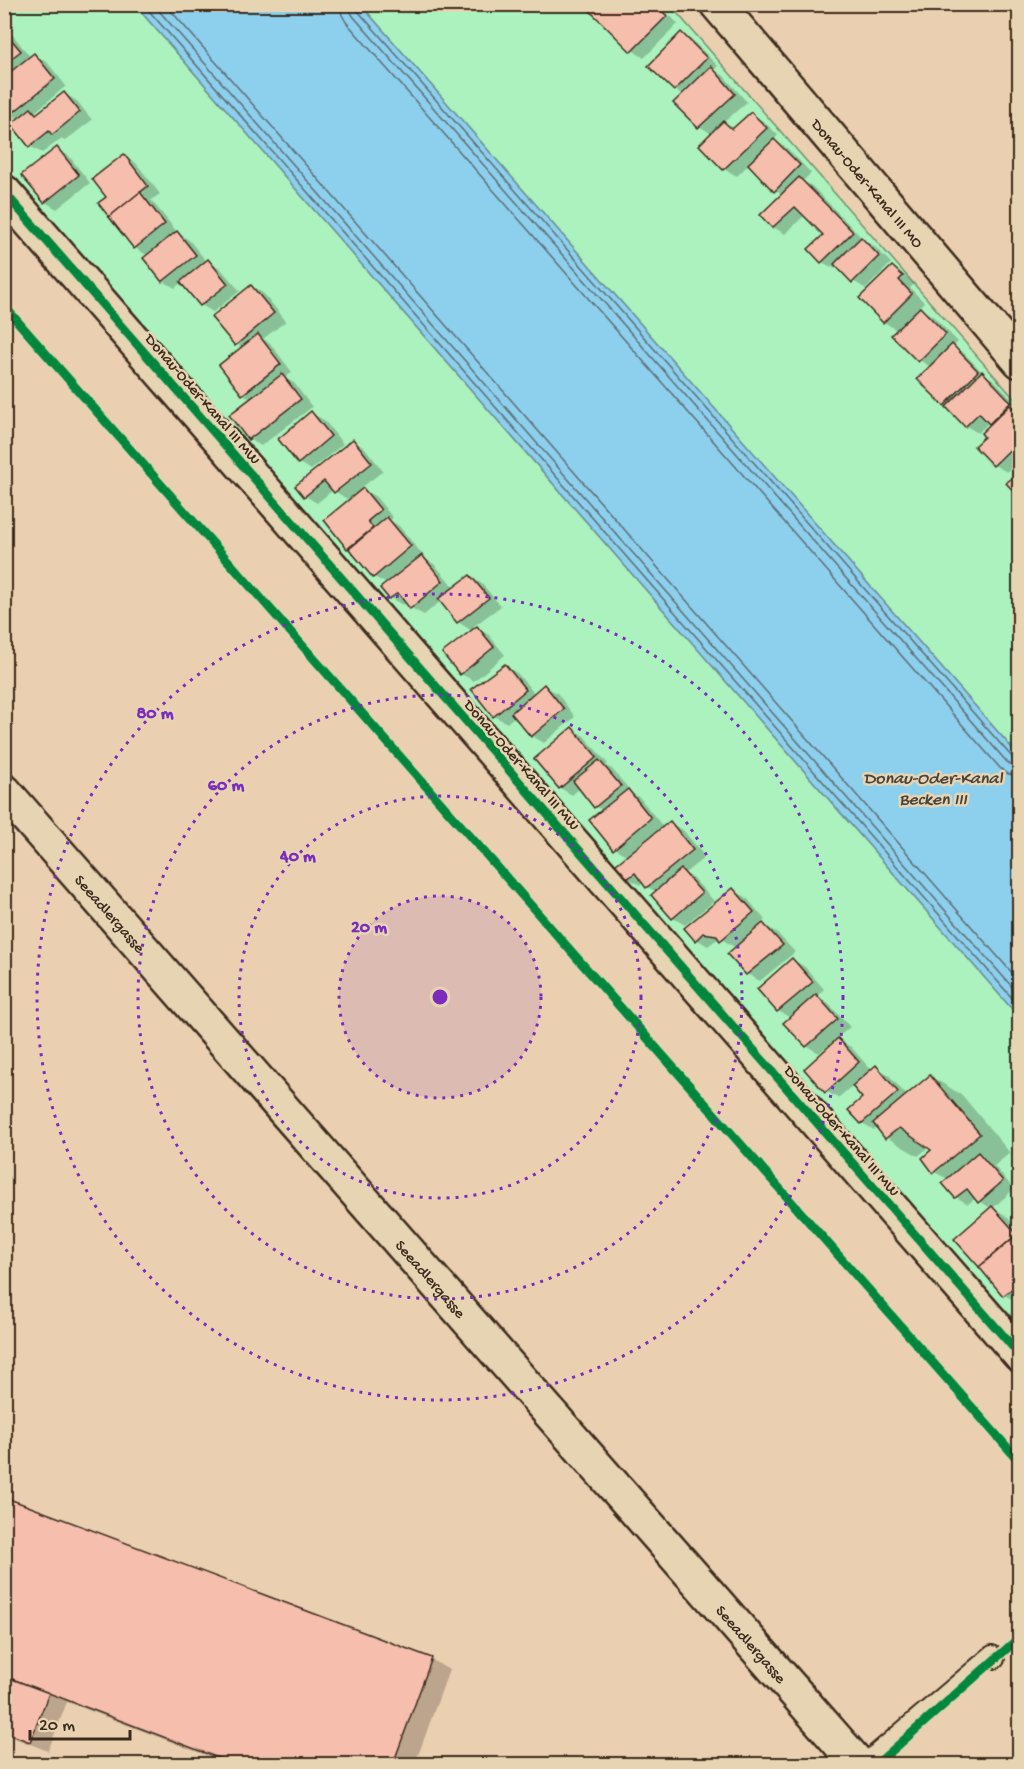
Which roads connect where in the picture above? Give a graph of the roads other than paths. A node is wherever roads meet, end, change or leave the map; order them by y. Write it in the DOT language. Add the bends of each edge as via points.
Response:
graph roads {
  1 [pos="717,4"];
  2 [pos="4,192"];
  3 [pos="1020,361"];
  4 [pos="4,791"];
  5 [pos="1020,1355"];
  6 [pos="995,1659"];
  7 [pos="858,1764"];
  8 [pos="864,1764"];
  1 -- 3 [label="street, Donau-Oder-Kanal III MO"];
  2 -- 5 [label="street, Donau-Oder-Kanal III MW"];
  4 -- 7 [label="street, Seeadlergasse"];
  6 -- 8 [label="lane" via="992,1654"];
}
